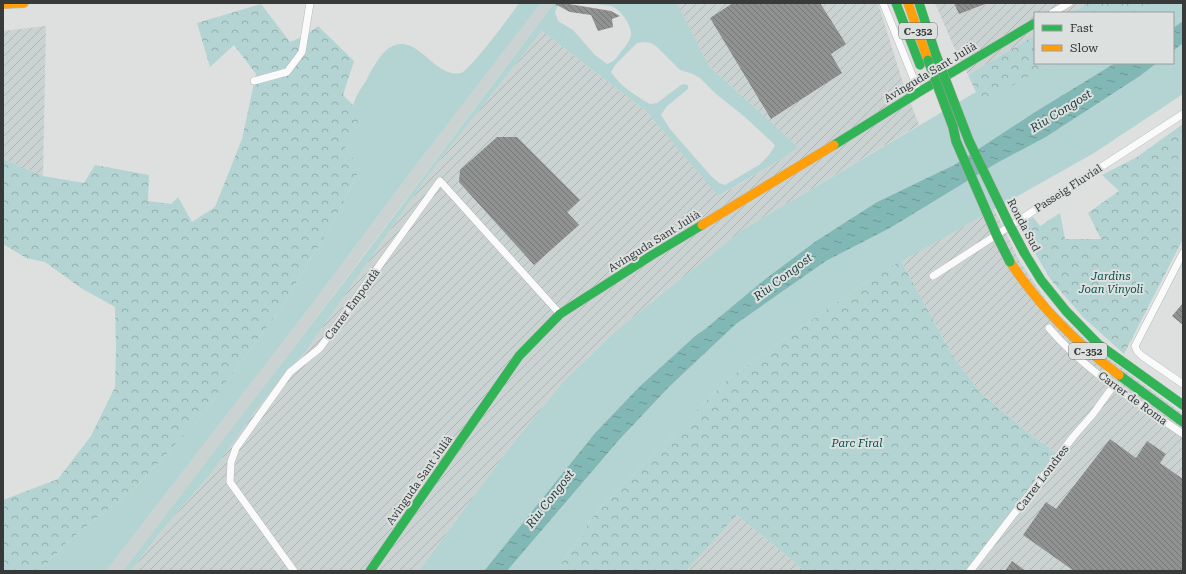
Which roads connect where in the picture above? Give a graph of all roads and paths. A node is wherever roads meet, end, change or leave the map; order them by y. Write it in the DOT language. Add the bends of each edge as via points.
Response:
graph roads {
  1 [pos="24,3"];
  2 [pos="310,3"];
  3 [pos="883,3"];
  4 [pos="896,3"];
  5 [pos="908,3"];
  6 [pos="919,3"];
  7 [pos="1069,3"];
  8 [pos="3,4"];
  9 [pos="1054,12"];
  10 [pos="935,23"];
  11 [pos="1034,24"];
  12 [pos="940,53"];
  13 [pos="924,62"];
  14 [pos="254,82"];
  15 [pos="919,92"];
  16 [pos="1183,114"];
  17 [pos="1183,253"];
  18 [pos="933,276"];
  19 [pos="1020,277"];
  20 [pos="560,314"];
  21 [pos="1045,322"];
  22 [pos="1183,384"];
  23 [pos="1114,385"];
  24 [pos="1183,405"];
  25 [pos="1183,422"];
  26 [pos="1183,434"];
  27 [pos="294,571"];
  28 [pos="370,571"];
  29 [pos="970,571"];
  1 -- 8 [label="main road"];
  2 -- 14 [label="street" via="302,52 286,72"];
  3 -- 15 [label="street"];
  4 -- 13 [label="main road"];
  5 -- 13 [label="main road, C-352"];
  6 -- 12 [label="main road, C-352"];
  7 -- 9 [label="street"];
  10 -- 12 [label="main road"];
  11 -- 15 [label="main road, Avinguda Sant Julià"];
  12 -- 24 [label="main road, Ronda Sud / C-352, bridge" via="969,141 1008,224 1040,280 1066,312 1098,344"];
  13 -- 19 [label="main road, C-352, bridge" via="948,129 956,141 1010,262"];
  15 -- 20 [label="main road, Avinguda Sant Julià"];
  16 -- 18 [label="street, Passeig Fluvial"];
  17 -- 22 [label="street" via="1136,346 1142,356"];
  19 -- 21 [label="main road" via="1028,300"];
  19 -- 25 [label="main road, C-352" via="1052,318 1072,338 1100,362"];
  20 -- 27 [label="street, Carrer Empordà" via="440,181 320,348 290,372 236,448 230,462 230,482"];
  20 -- 28 [label="main road, Avinguda Sant Julià" via="519,356"];
  21 -- 23 [label="street, Carrer de Roma" via="1082,362"];
  23 -- 26 [label="street, Carrer de Roma"];
  23 -- 29 [label="street, Carrer Londres"];
}
